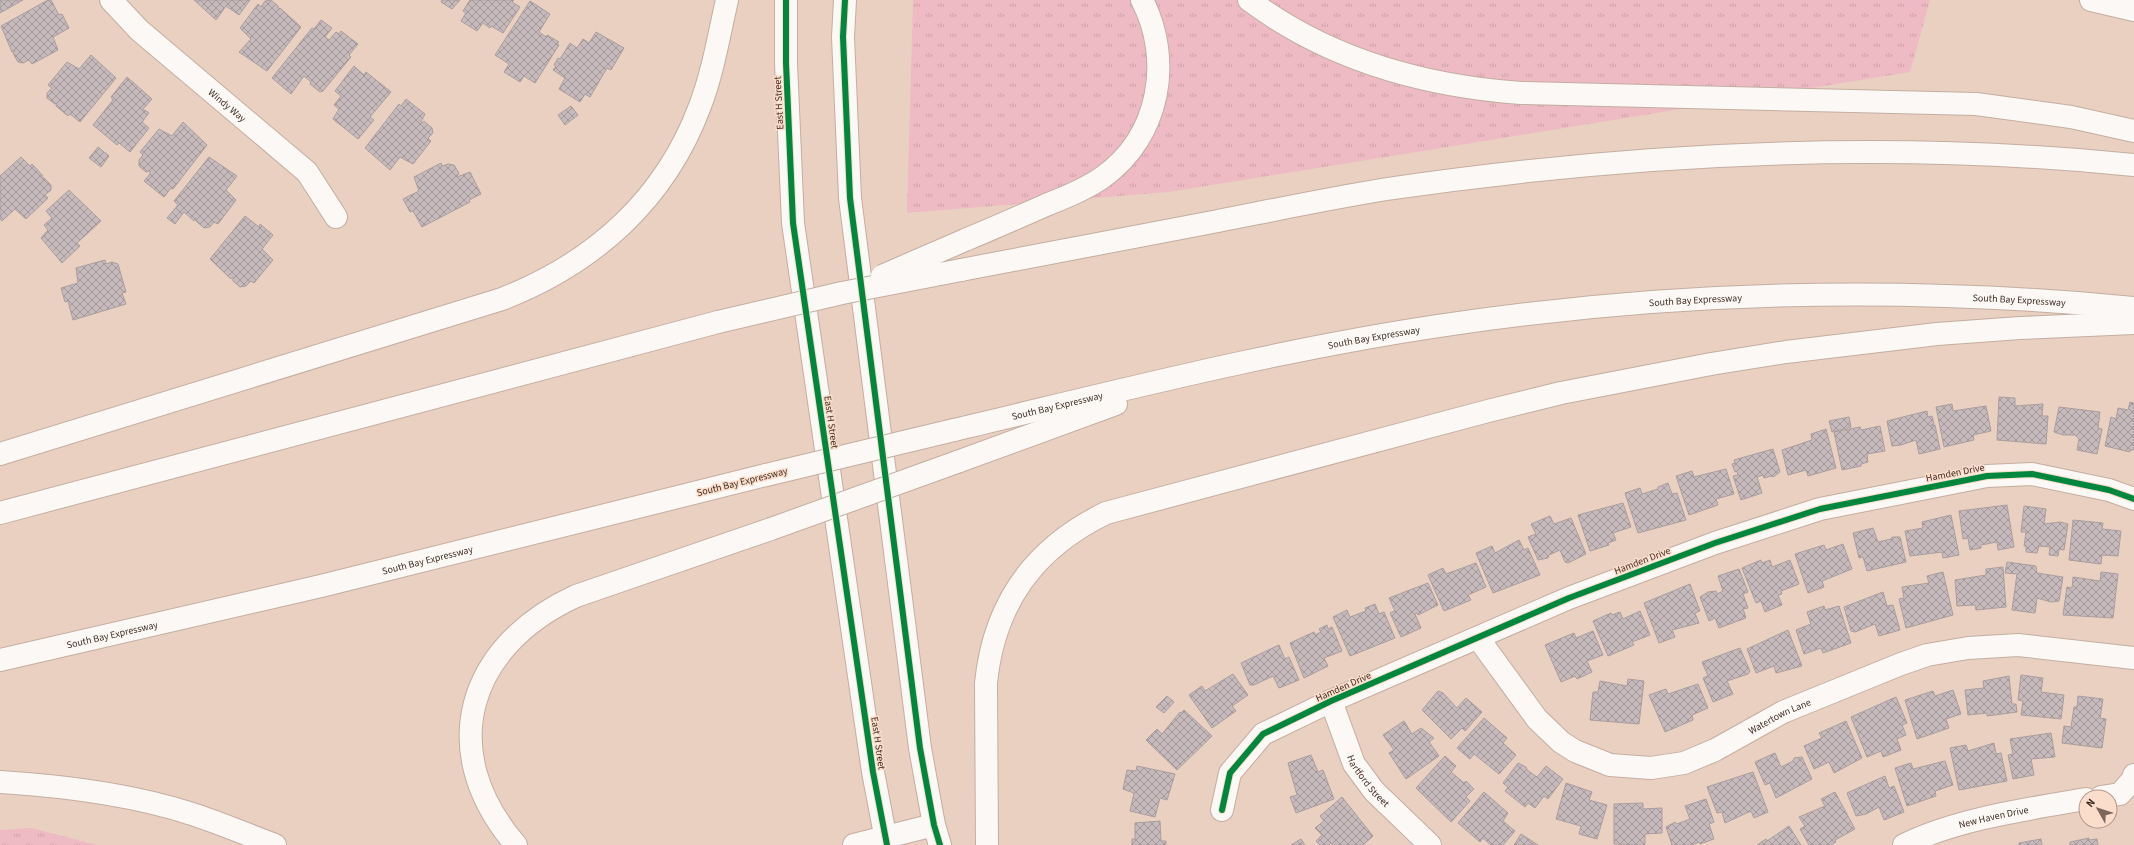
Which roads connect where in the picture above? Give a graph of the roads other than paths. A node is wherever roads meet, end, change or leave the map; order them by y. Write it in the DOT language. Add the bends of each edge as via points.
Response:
graph roads {
  1 [pos="111,0"];
  2 [pos="727,0"];
  3 [pos="786,0"];
  4 [pos="845,0"];
  5 [pos="1142,0"];
  6 [pos="1249,0"];
  7 [pos="2090,0"];
  8 [pos="2134,10"];
  9 [pos="2134,131"];
  10 [pos="2134,165"];
  11 [pos="336,217"];
  12 [pos="842,293"];
  13 [pos="2134,308"];
  14 [pos="2134,323"];
  15 [pos="1211,369"];
  16 [pos="0,454"];
  17 [pos="2134,499"];
  18 [pos="0,514"];
  19 [pos="1478,638"];
  20 [pos="2134,658"];
  21 [pos="0,660"];
  22 [pos="1331,702"];
  23 [pos="2134,775"];
  24 [pos="0,782"];
  25 [pos="2118,794"];
  26 [pos="2078,801"];
  27 [pos="1222,810"];
  28 [pos="937,835"];
  29 [pos="886,842"];
  30 [pos="276,845"];
  31 [pos="516,845"];
  32 [pos="854,845"];
  33 [pos="987,845"];
  34 [pos="1430,845"];
  35 [pos="1904,845"];
  1 -- 11 [label="main road, Windy Way" via="139,30 307,172"];
  2 -- 16 [label="main road" via="709,78 700,105 676,157 652,192 623,224 596,248 555,276 502,299"];
  3 -- 29 [label="main road, East H Street" via="793,223 873,772"];
  4 -- 28 [label="main road" via="843,37 850,198 920,748"];
  5 -- 12 [label="main road, bridge" via="1158,48 1158,84 1149,120 1118,165 1088,187"];
  6 -- 9 [label="main road" via="1287,26 1350,57 1451,86 1520,93 1976,104 2071,117"];
  7 -- 8 [label="main road"];
  10 -- 12 [label="main road, bridge" via="2026,158 1869,153 1712,157 1555,168 1384,190"];
  12 -- 18 [label="main road, bridge" via="718,322"];
  13 -- 15 [label="main road, South Bay Expressway" via="2023,299 1942,296 1822,295 1696,299 1607,306 1452,324 1298,350"];
  14 -- 33 [label="main road" via="1937,334 1786,352 1711,364 1576,390 1488,411 1106,513 1068,534 1035,564 1021,581 1001,619 988,662 986,683"];
  15 -- 21 [label="main road, South Bay Expressway, bridge" via="766,475 321,586"];
  15 -- 31 [label="main road, bridge" via="771,529 576,596 540,615 499,653 484,676 477,694 471,731 474,769 487,804"];
  17 -- 19 [label="main road, Hamden Drive" via="2109,490 2032,474 1987,476 1820,509 1715,543 1603,585"];
  19 -- 20 [label="main road, Watertown Lane" via="1537,719 1561,742 1575,751 1610,765 1651,768 1684,763 1715,750 1783,712 1927,655 1968,648 2018,645"];
  19 -- 22 [label="main road, Hamden Drive"];
  22 -- 27 [label="main road, Hamden Drive" via="1263,734 1230,773"];
  22 -- 34 [label="main road, Hartford Street" via="1354,764 1374,791"];
  23 -- 25 [label="main road"];
  24 -- 30 [label="main road" via="66,788 150,803 192,814"];
  26 -- 35 [label="main road, New Haven Drive" via="1956,826"];
  28 -- 29 [label="main road"];
  29 -- 32 [label="main road"];
}
